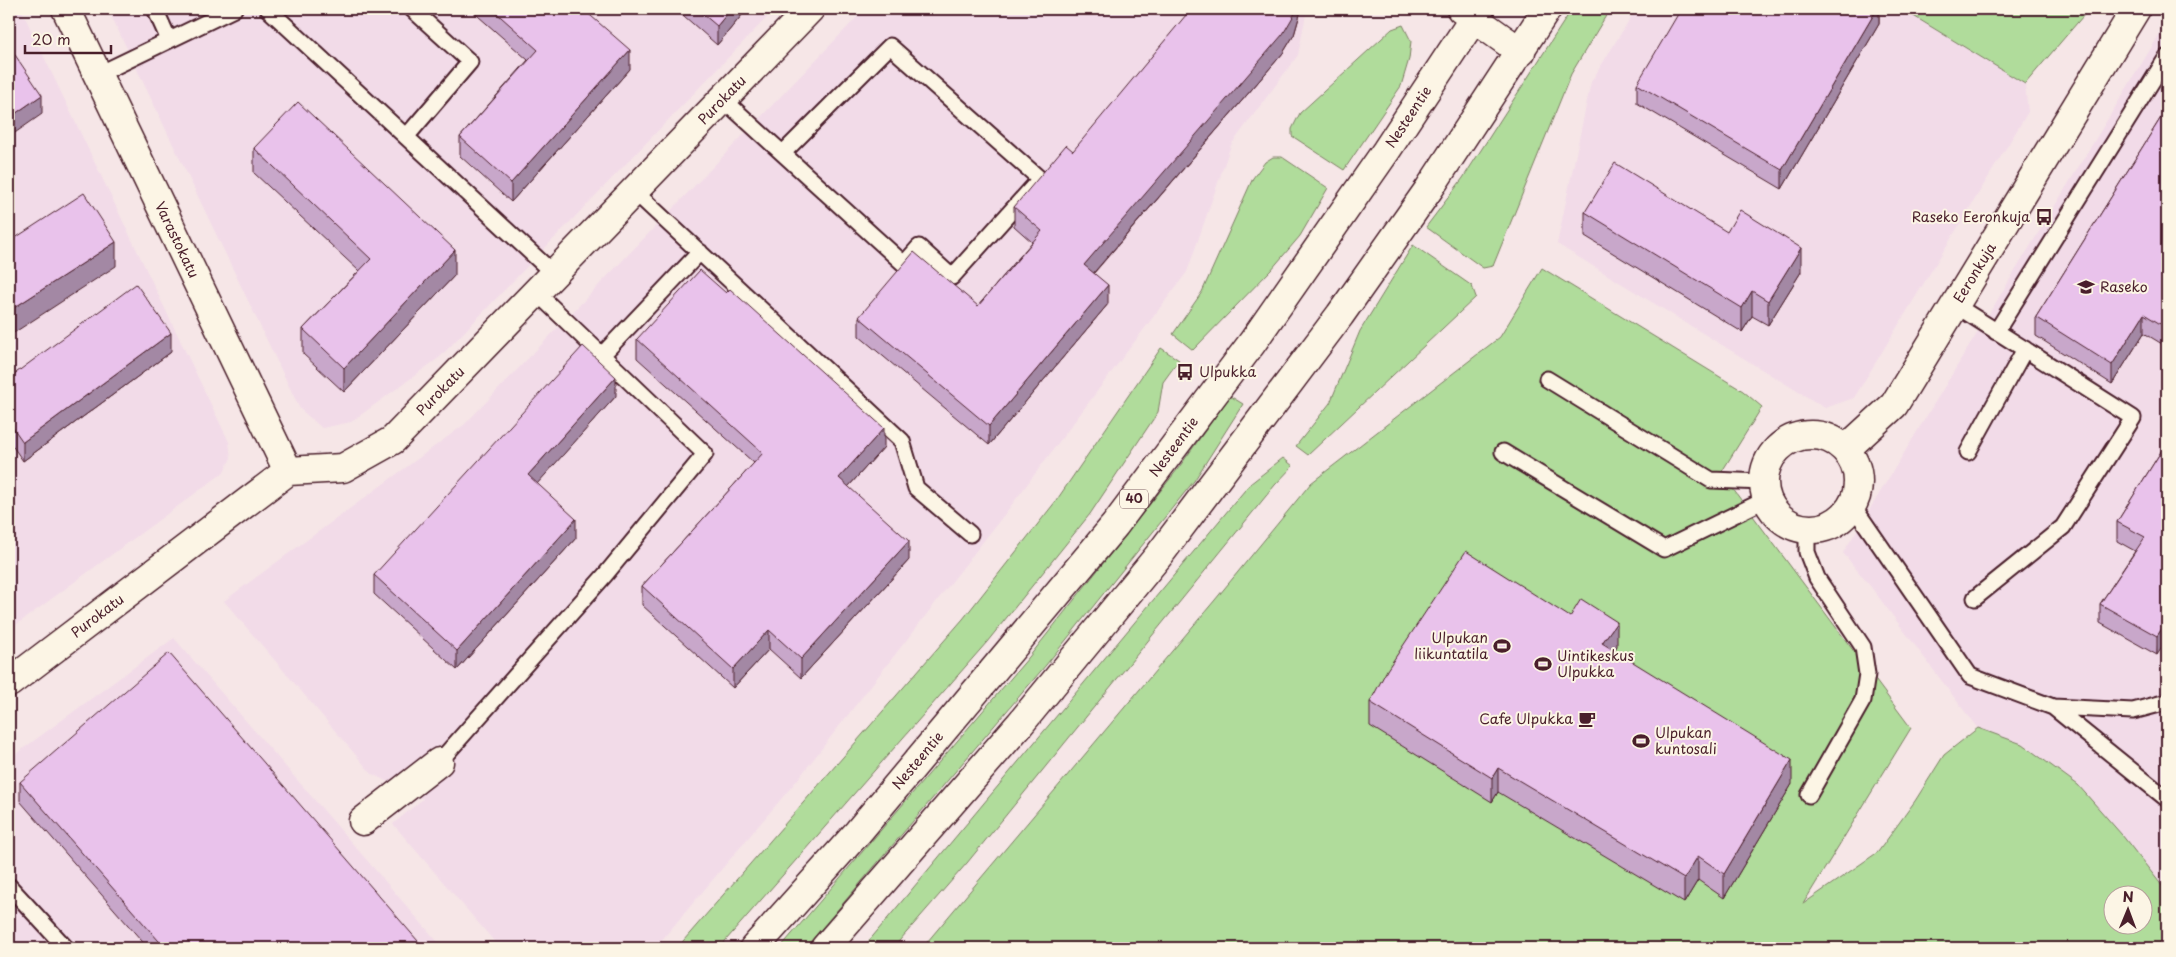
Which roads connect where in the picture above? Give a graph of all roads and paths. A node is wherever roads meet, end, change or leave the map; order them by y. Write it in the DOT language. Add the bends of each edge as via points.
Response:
graph roads {
  1 [pos="66,9"];
  2 [pos="155,9"];
  3 [pos="234,9"];
  4 [pos="268,9"];
  5 [pos="412,9"];
  6 [pos="810,9"];
  7 [pos="1547,9"];
  8 [pos="2136,9"];
  9 [pos="1471,12"];
  10 [pos="169,40"];
  11 [pos="1521,52"];
  12 [pos="2167,57"];
  13 [pos="98,74"];
  14 [pos="723,99"];
  15 [pos="406,137"];
  16 [pos="783,153"];
  17 [pos="634,191"];
  18 [pos="700,252"];
  19 [pos="545,283"];
  20 [pos="1955,305"];
  21 [pos="1996,332"];
  22 [pos="2025,350"];
  23 [pos="602,355"];
  24 [pos="1547,379"];
  25 [pos="1846,449"];
  26 [pos="1502,452"];
  27 [pos="1968,452"];
  28 [pos="288,472"];
  29 [pos="1765,490"];
  30 [pos="1853,506"];
  31 [pos="1807,530"];
  32 [pos="970,534"];
  33 [pos="1975,598"];
  34 [pos="9,683"];
  35 [pos="2167,702"];
  36 [pos="2053,707"];
  37 [pos="439,762"];
  38 [pos="1809,795"];
  39 [pos="2167,799"];
  40 [pos="363,821"];
  41 [pos="9,886"];
  42 [pos="66,948"];
  43 [pos="754,948"];
  44 [pos="824,948"];
  1 -- 13 [label="street, Varastokatu"];
  2 -- 10 [label="lane"];
  3 -- 10 [label="lane"];
  4 -- 15 [label="lane"];
  5 -- 15 [label="lane" via="470,62"];
  6 -- 14 [label="street, Purokatu"];
  7 -- 11 [label="street"];
  8 -- 20 [label="street, Eeronkuja"];
  9 -- 11 [label="street"];
  9 -- 43 [label="street, Nesteentie / 40" via="1386,151 1252,343 1115,525 858,832"];
  10 -- 13 [label="lane"];
  11 -- 44 [label="street" via="1340,315 1160,554 1020,724"];
  12 -- 21 [label="lane"];
  13 -- 28 [label="street, Varastokatu"];
  14 -- 16 [label="lane"];
  14 -- 17 [label="street, Purokatu"];
  15 -- 19 [label="lane"];
  16 -- 16 [label="lane" via="904,264 918,248 952,277 1040,180 890,46"];
  17 -- 18 [label="lane"];
  17 -- 19 [label="street, Purokatu"];
  18 -- 23 [label="lane"];
  18 -- 32 [label="lane" via="902,441 916,488"];
  19 -- 23 [label="lane"];
  19 -- 28 [label="street, Purokatu" via="393,440 343,468"];
  20 -- 21 [label="lane"];
  20 -- 25 [label="street, Eeronkuja" via="1894,405"];
  21 -- 22 [label="lane"];
  22 -- 27 [label="lane"];
  22 -- 33 [label="lane" via="2133,418 2064,527"];
  23 -- 37 [label="lane" via="705,454 605,575"];
  24 -- 29 [label="lane" via="1711,480"];
  25 -- 29 [label="street" via="1819,435 1789,440 1770,458 1765,469"];
  25 -- 30 [label="street" via="1859,476"];
  26 -- 29 [label="lane" via="1664,549"];
  28 -- 34 [label="street, Purokatu"];
  29 -- 31 [label="street" via="1773,511 1782,520"];
  30 -- 31 [label="street" via="1830,526"];
  30 -- 36 [label="lane" via="1970,676"];
  31 -- 38 [label="lane" via="1807,552 1816,578 1863,647 1867,674 1863,700"];
  35 -- 36 [label="lane" via="2133,711"];
  36 -- 39 [label="lane"];
  37 -- 40 [label="street"];
  41 -- 42 [label="lane"];
}
